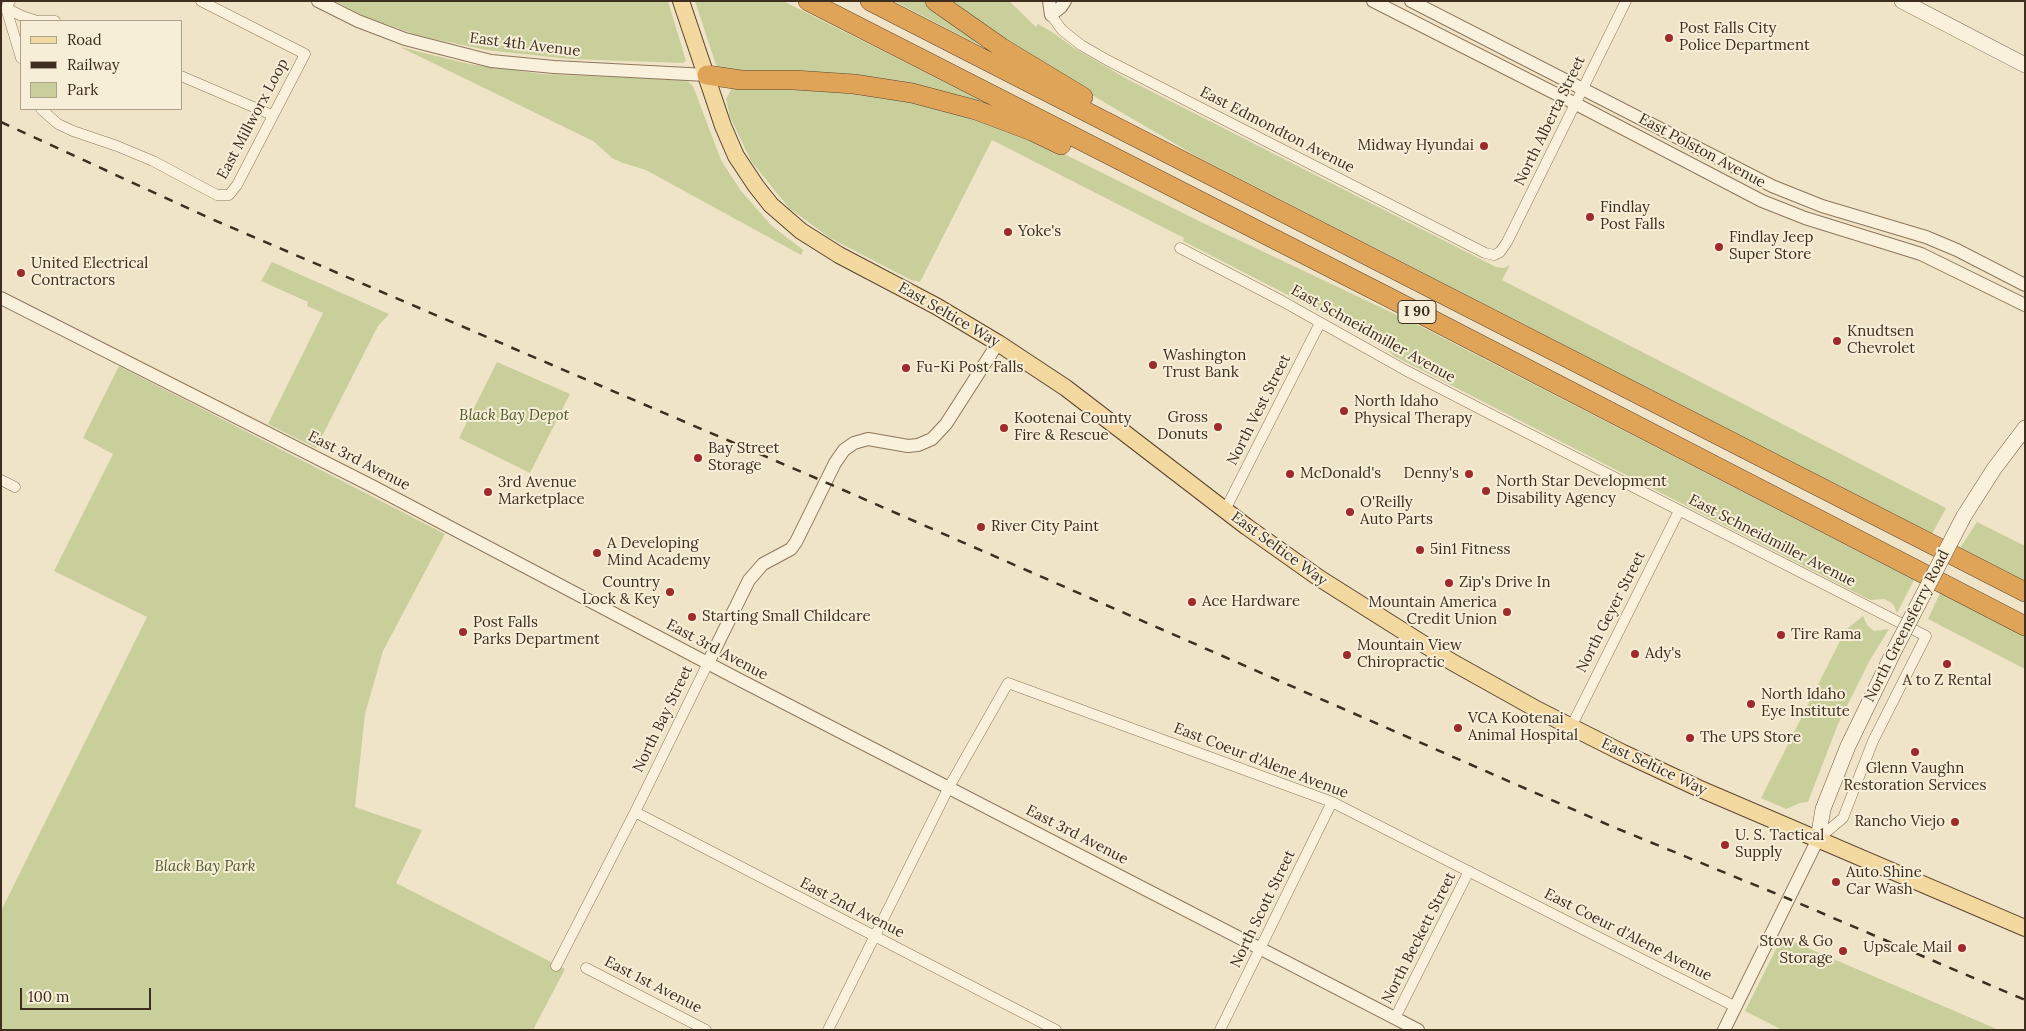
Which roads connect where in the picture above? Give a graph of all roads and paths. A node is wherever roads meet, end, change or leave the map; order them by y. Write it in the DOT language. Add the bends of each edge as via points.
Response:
graph roads {
  1 [pos="201,1"];
  2 [pos="318,1"];
  3 [pos="681,1"];
  4 [pos="808,1"];
  5 [pos="870,1"];
  6 [pos="935,1"];
  7 [pos="1049,1"];
  8 [pos="1065,1"];
  9 [pos="1373,1"];
  10 [pos="1411,1"];
  11 [pos="1626,1"];
  12 [pos="1902,1"];
  13 [pos="8,5"];
  14 [pos="1051,15"];
  15 [pos="34,20"];
  16 [pos="20,54"];
  17 [pos="2025,65"];
  18 [pos="707,75"];
  19 [pos="182,76"];
  20 [pos="1583,90"];
  21 [pos="1576,104"];
  22 [pos="42,110"];
  23 [pos="272,115"];
  24 [pos="1216,178"];
  25 [pos="1180,248"];
  26 [pos="1500,252"];
  27 [pos="2025,285"];
  28 [pos="1388,297"];
  29 [pos="1,298"];
  30 [pos="2025,305"];
  31 [pos="1320,323"];
  32 [pos="998,343"];
  33 [pos="2025,428"];
  34 [pos="1,480"];
  35 [pos="15,487"];
  36 [pos="1225,510"];
  37 [pos="1679,511"];
  38 [pos="2025,592"];
  39 [pos="2025,626"];
  40 [pos="1926,636"];
  41 [pos="708,663"];
  42 [pos="1571,727"];
  43 [pos="949,787"];
  44 [pos="1332,802"];
  45 [pos="635,812"];
  46 [pos="1818,839"];
  47 [pos="1469,871"];
  48 [pos="2025,928"];
  49 [pos="874,936"];
  50 [pos="1260,949"];
  51 [pos="556,966"];
  52 [pos="586,968"];
  53 [pos="1736,1007"];
  54 [pos="1395,1018"];
  55 [pos="706,1030"];
  56 [pos="828,1030"];
  57 [pos="1056,1030"];
  58 [pos="1220,1030"];
  59 [pos="1418,1030"];
  60 [pos="1724,1030"];
  1 -- 23 [label="street, East Millworx Loop" via="305,54"];
  2 -- 18 [label="street, East 4th Avenue" via="405,39 491,61"];
  3 -- 18 [label="main road, East Seltice Way"];
  4 -- 28 [label="highway, I 90"];
  5 -- 24 [label="highway, I 90"];
  6 -- 24 [label="highway" via="1002,48"];
  7 -- 14 [label="street"];
  8 -- 14 [label="street"];
  9 -- 21 [label="street, East Polston Avenue"];
  10 -- 20 [label="street, East Polston Avenue"];
  11 -- 20 [label="street, North Alberta Street"];
  12 -- 17 [label="main road"];
  13 -- 15 [label="street" via="22,16"];
  13 -- 16 [label="street"];
  14 -- 26 [label="street, East Edmondton Avenue" via="1062,30 1107,60 1485,253 1494,255"];
  18 -- 28 [label="highway" via="741,80 876,86 976,110 1032,132 1240,232"];
  18 -- 32 [label="main road, East Seltice Way" via="736,156 756,186 785,219 839,255"];
  19 -- 23 [label="street"];
  20 -- 21 [label="street, North Alberta Street"];
  20 -- 27 [label="street, East Polston Avenue" via="1792,196 1926,237"];
  21 -- 26 [label="street, North Alberta Street"];
  21 -- 30 [label="street, East Polston Avenue" via="1762,201 1804,218 1921,254"];
  22 -- 23 [label="street, East Millworx Loop" via="58,124 144,157 222,196 233,192"];
  24 -- 38 [label="highway, I 90"];
  25 -- 31 [label="street, East Schneidmiller Avenue"];
  28 -- 39 [label="highway, I 90"];
  29 -- 41 [label="street, East 3rd Avenue" via="372,486"];
  31 -- 36 [label="street, North Vest Street"];
  31 -- 37 [label="street, East Schneidmiller Avenue"];
  32 -- 36 [label="main road, East Seltice Way" via="1073,394"];
  32 -- 41 [label="street, North Bay Street" via="948,422 932,439 908,446 868,439 844,450 791,549 763,564 749,580"];
  33 -- 46 [label="main road, North Greensferry Road, bridge" via="1964,516 1896,648 1848,746 1824,809"];
  34 -- 35 [label="street"];
  36 -- 42 [label="main road, East Seltice Way" via="1319,578 1393,626"];
  37 -- 40 [label="street, East Schneidmiller Avenue"];
  37 -- 42 [label="street, North Geyer Street"];
  40 -- 46 [label="street, North Greensferry Road" via="1874,741 1843,818"];
  41 -- 43 [label="street, East 3rd Avenue"];
  41 -- 45 [label="street, North Bay Street"];
  42 -- 46 [label="main road, East Seltice Way" via="1698,788"];
  43 -- 44 [label="street, East Coeur d'Alene Avenue" via="1008,683"];
  43 -- 49 [label="street"];
  43 -- 50 [label="street, East 3rd Avenue"];
  44 -- 47 [label="street, East Coeur d'Alene Avenue"];
  44 -- 50 [label="street, North Scott Street"];
  45 -- 49 [label="street, East 2nd Avenue"];
  45 -- 51 [label="street, North Bay Street"];
  46 -- 48 [label="main road, East Seltice Way"];
  46 -- 53 [label="street, North Greensferry Road"];
  47 -- 53 [label="street, East Coeur d'Alene Avenue"];
  47 -- 54 [label="street, North Beckett Street"];
  49 -- 56 [label="street"];
  49 -- 57 [label="street, East 2nd Avenue"];
  50 -- 54 [label="street, East 3rd Avenue"];
  50 -- 58 [label="street, North Scott Street"];
  52 -- 55 [label="street, East 1st Avenue"];
  53 -- 60 [label="street, North Greensferry Road"];
  54 -- 59 [label="street, East 3rd Avenue"];
}
